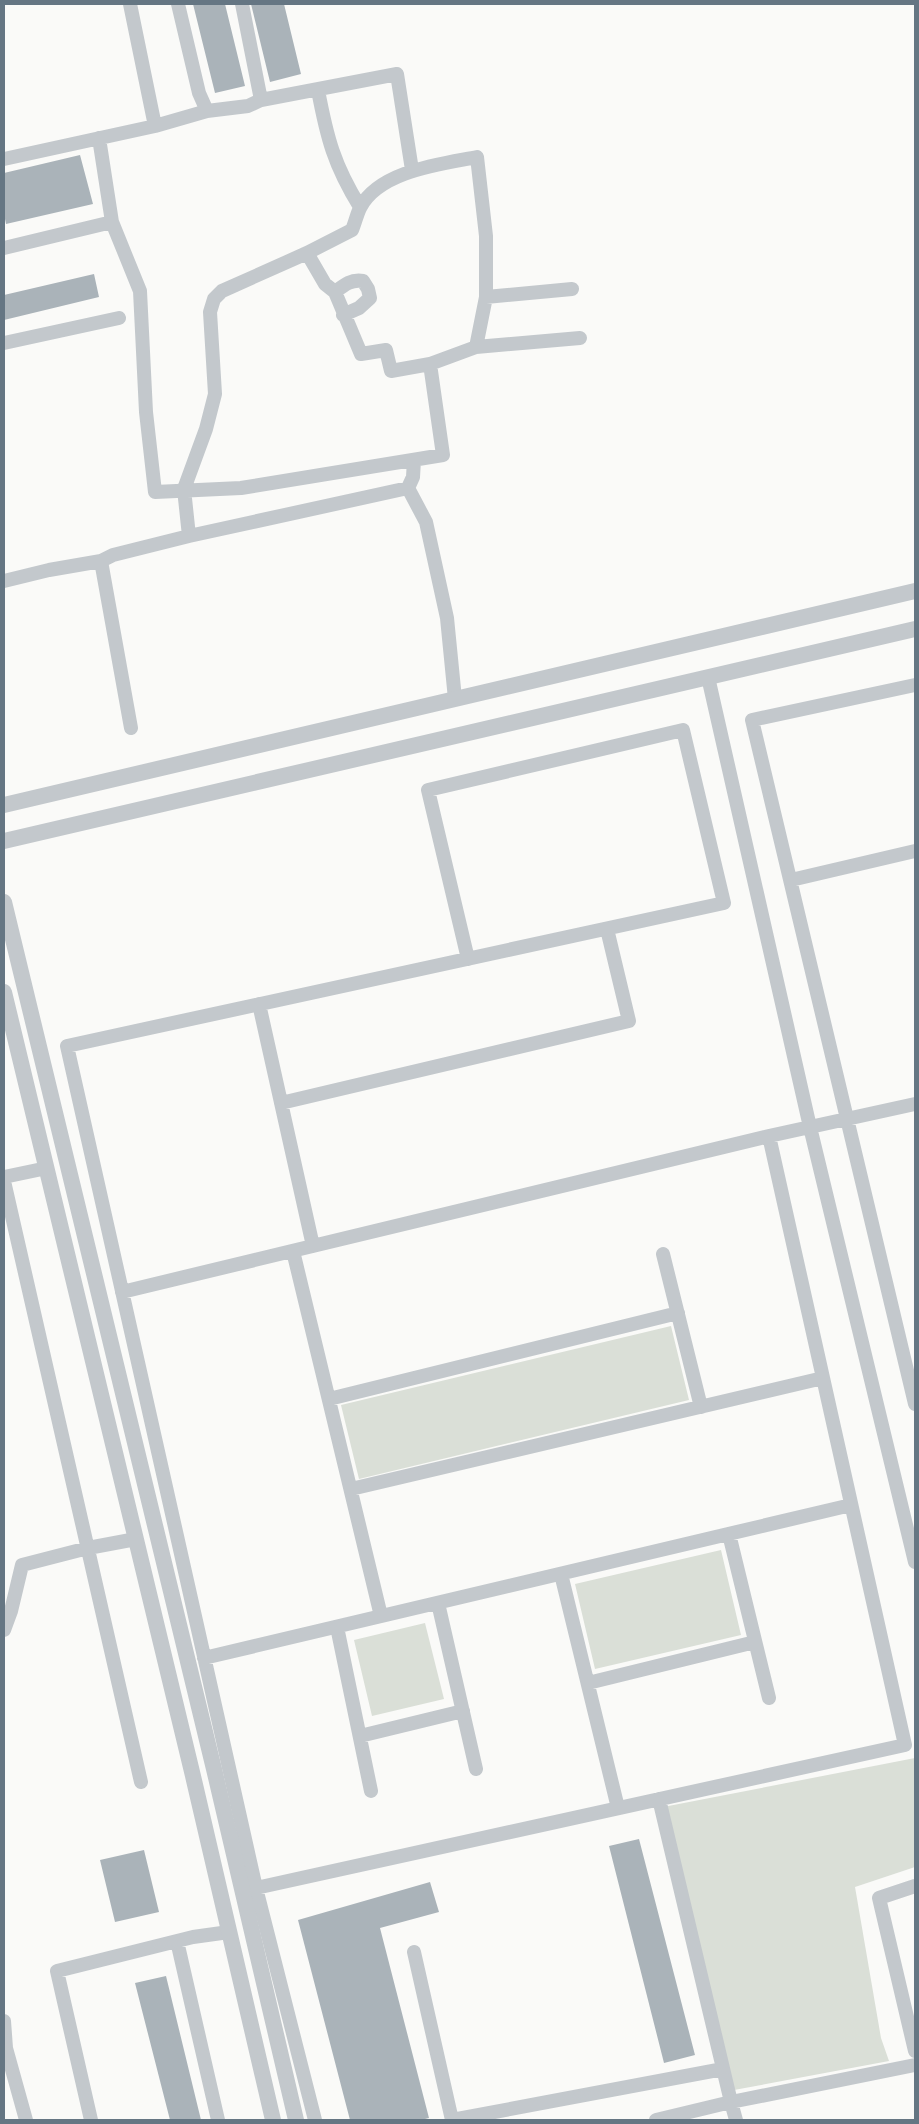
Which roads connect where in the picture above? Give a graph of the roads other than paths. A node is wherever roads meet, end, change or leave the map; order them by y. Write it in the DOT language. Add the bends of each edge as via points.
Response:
graph roads {
  1 [pos="130,4"];
  2 [pos="178,4"];
  3 [pos="242,4"];
  4 [pos="318,90"];
  5 [pos="261,100"];
  6 [pos="207,111"];
  7 [pos="155,126"];
  8 [pos="99,138"];
  9 [pos="4,160"];
  10 [pos="412,170"];
  11 [pos="360,207"];
  12 [pos="112,222"];
  13 [pos="4,248"];
  14 [pos="307,253"];
  15 [pos="572,289"];
  16 [pos="335,292"];
  17 [pos="486,297"];
  18 [pos="343,314"];
  19 [pos="119,318"];
  20 [pos="580,338"];
  21 [pos="4,343"];
  22 [pos="476,347"];
  23 [pos="430,364"];
  24 [pos="414,460"];
  25 [pos="408,488"];
  26 [pos="184,489"];
  27 [pos="189,536"];
  28 [pos="101,561"];
  29 [pos="4,581"];
  30 [pos="915,591"];
  31 [pos="915,629"];
  32 [pos="708,677"];
  33 [pos="915,685"];
  34 [pos="455,699"];
  35 [pos="131,728"];
  36 [pos="4,805"];
  37 [pos="4,841"];
  38 [pos="915,851"];
  39 [pos="791,880"];
  40 [pos="4,902"];
  41 [pos="606,929"];
  42 [pos="468,959"];
  43 [pos="4,992"];
  44 [pos="259,1004"];
  45 [pos="281,1103"];
  46 [pos="915,1104"];
  47 [pos="847,1119"];
  48 [pos="810,1127"];
  49 [pos="769,1136"];
  50 [pos="46,1168"];
  51 [pos="4,1177"];
  52 [pos="4,1181"];
  53 [pos="313,1246"];
  54 [pos="293,1251"];
  55 [pos="663,1254"];
  56 [pos="122,1292"];
  57 [pos="678,1314"];
  58 [pos="910,1356"];
  59 [pos="823,1378"];
  60 [pos="328,1399"];
  61 [pos="915,1404"];
  62 [pos="701,1407"];
  63 [pos="350,1489"];
  64 [pos="851,1505"];
  65 [pos="729,1534"];
  66 [pos="136,1539"];
  67 [pos="88,1548"];
  68 [pos="915,1562"];
  69 [pos="561,1574"];
  70 [pos="438,1603"];
  71 [pos="381,1616"];
  72 [pos="337,1626"];
  73 [pos="4,1630"];
  74 [pos="755,1642"];
  75 [pos="204,1658"];
  76 [pos="588,1683"];
  77 [pos="769,1698"];
  78 [pos="462,1711"];
  79 [pos="360,1736"];
  80 [pos="476,1769"];
  81 [pos="141,1782"];
  82 [pos="371,1791"];
  83 [pos="659,1799"];
  84 [pos="618,1808"];
  85 [pos="915,1886"];
  86 [pos="256,1888"];
  87 [pos="229,1932"];
  88 [pos="177,1941"];
  89 [pos="414,1952"];
  90 [pos="4,2021"];
  91 [pos="915,2051"];
  92 [pos="915,2065"];
  93 [pos="723,2069"];
  94 [pos="731,2102"];
  95 [pos="26,2120"];
  96 [pos="91,2120"];
  97 [pos="218,2120"];
  98 [pos="273,2120"];
  99 [pos="296,2120"];
  100 [pos="315,2120"];
  101 [pos="452,2120"];
  102 [pos="656,2120"];
  103 [pos="736,2120"];
  1 -- 7 [label="street"];
  2 -- 6 [label="street" via="199,94"];
  3 -- 5 [label="street"];
  4 -- 5 [label="street"];
  4 -- 10 [label="street" via="397,74"];
  4 -- 11 [label="street" via="328,143 343,180"];
  5 -- 6 [label="street" via="248,106"];
  6 -- 7 [label="street"];
  7 -- 8 [label="street"];
  8 -- 9 [label="street"];
  8 -- 12 [label="street"];
  10 -- 11 [label="street" via="372,194"];
  10 -- 17 [label="street" via="477,157 486,236"];
  11 -- 14 [label="street" via="352,230"];
  12 -- 13 [label="street"];
  12 -- 26 [label="street" via="140,291 146,412 155,492"];
  14 -- 16 [label="street" via="325,284"];
  14 -- 26 [label="street" via="222,291 214,299 210,312 215,394"];
  15 -- 17 [label="street"];
  16 -- 18 [label="street"];
  16 -- 18 [label="street" via="356,280 363,281 368,289 370,298 367,304"];
  17 -- 22 [label="street"];
  18 -- 23 [label="street" via="361,354 386,350 391,371"];
  19 -- 21 [label="street"];
  20 -- 22 [label="street"];
  22 -- 23 [label="street"];
  23 -- 24 [label="street" via="444,456"];
  24 -- 25 [label="street" via="413,477"];
  24 -- 26 [label="street" via="241,488"];
  25 -- 27 [label="street"];
  25 -- 34 [label="street" via="426,522 447,618"];
  26 -- 27 [label="street"];
  27 -- 28 [label="street"];
  28 -- 29 [label="street"];
  28 -- 35 [label="street"];
  30 -- 34 [label="street"];
  31 -- 32 [label="street"];
  32 -- 37 [label="street"];
  32 -- 48 [label="street"];
  33 -- 39 [label="street" via="752,720"];
  34 -- 36 [label="street"];
  38 -- 39 [label="street"];
  39 -- 47 [label="street"];
  40 -- 99 [label="street"];
  41 -- 42 [label="street"];
  41 -- 42 [label="street" via="724,903 683,730 428,790"];
  41 -- 45 [label="street" via="629,1021"];
  42 -- 44 [label="street"];
  43 -- 50 [label="street"];
  44 -- 45 [label="street"];
  44 -- 56 [label="street" via="67,1046"];
  45 -- 53 [label="street"];
  46 -- 47 [label="street"];
  47 -- 48 [label="street"];
  47 -- 58 [label="street"];
  48 -- 49 [label="street"];
  48 -- 68 [label="street"];
  49 -- 53 [label="street"];
  49 -- 59 [label="street"];
  50 -- 51 [label="street"];
  50 -- 66 [label="street"];
  52 -- 67 [label="street"];
  53 -- 54 [label="street"];
  54 -- 56 [label="street"];
  54 -- 60 [label="street"];
  55 -- 57 [label="street"];
  56 -- 75 [label="street"];
  57 -- 60 [label="street"];
  57 -- 62 [label="street"];
  58 -- 61 [label="street"];
  59 -- 62 [label="street"];
  59 -- 64 [label="street"];
  60 -- 63 [label="street"];
  62 -- 63 [label="street"];
  63 -- 71 [label="street"];
  64 -- 65 [label="street"];
  64 -- 83 [label="street" via="905,1745"];
  65 -- 69 [label="street"];
  65 -- 74 [label="street"];
  66 -- 67 [label="street"];
  66 -- 87 [label="street"];
  67 -- 73 [label="street" via="22,1565"];
  67 -- 81 [label="street"];
  69 -- 70 [label="street"];
  69 -- 76 [label="street"];
  70 -- 71 [label="street"];
  70 -- 78 [label="street"];
  71 -- 72 [label="street"];
  72 -- 75 [label="street"];
  72 -- 79 [label="street"];
  74 -- 76 [label="street"];
  74 -- 77 [label="street"];
  75 -- 86 [label="street"];
  76 -- 84 [label="street"];
  78 -- 79 [label="street"];
  78 -- 80 [label="street"];
  79 -- 82 [label="street"];
  83 -- 84 [label="street"];
  83 -- 93 [label="street"];
  84 -- 86 [label="street"];
  85 -- 91 [label="street" via="879,1898"];
  86 -- 100 [label="street"];
  87 -- 88 [label="street"];
  87 -- 98 [label="street"];
  88 -- 96 [label="street" via="57,1971"];
  88 -- 97 [label="street"];
  89 -- 101 [label="street"];
  90 -- 95 [label="street" via="6,2048"];
  92 -- 94 [label="street"];
  93 -- 94 [label="street"];
  93 -- 101 [label="street"];
  94 -- 102 [label="street"];
  94 -- 103 [label="street"];
}
